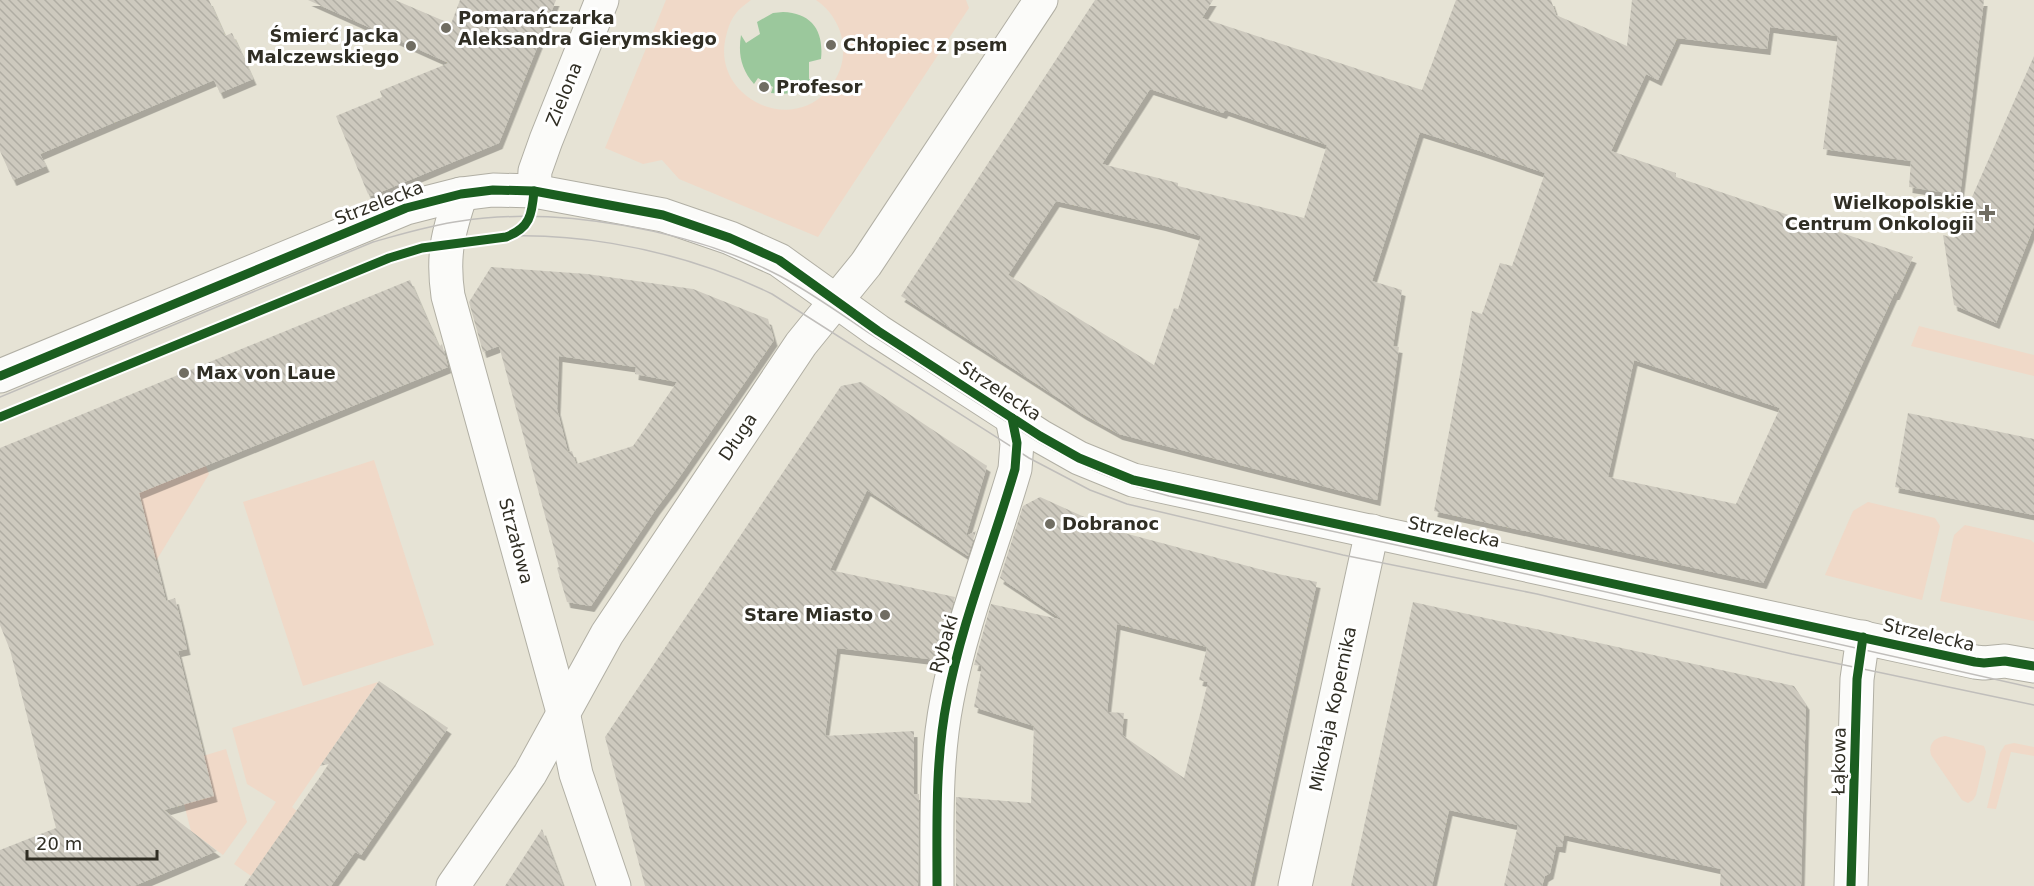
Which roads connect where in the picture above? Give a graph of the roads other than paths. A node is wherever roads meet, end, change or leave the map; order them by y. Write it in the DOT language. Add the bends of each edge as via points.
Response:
graph roads {
  1 [pos="602,0"];
  2 [pos="1041,0"];
  3 [pos="534,191"];
  4 [pos="461,194"];
  5 [pos="836,300"];
  6 [pos="0,376"];
  7 [pos="1012,418"];
  8 [pos="1372,531"];
  9 [pos="1863,637"];
  10 [pos="2034,666"];
  11 [pos="563,712"];
  12 [pos="453,886"];
  13 [pos="614,886"];
  14 [pos="938,886"];
  15 [pos="1295,886"];
  16 [pos="1851,886"];
  1 -- 3 [label="street, Zielona" via="546,140"];
  2 -- 5 [label="street, Długa" via="866,264"];
  3 -- 4 [label="street, Strzelecka"];
  3 -- 5 [label="street, Strzelecka" via="663,215 730,238 779,260"];
  4 -- 6 [label="street, Strzelecka" via="406,208"];
  4 -- 11 [label="street, Strzałowa" via="446,245 448,297"];
  5 -- 7 [label="street, Strzelecka"];
  5 -- 11 [label="street, Długa" via="801,344 613,624"];
  7 -- 8 [label="street, Strzelecka" via="1079,458 1133,480"];
  7 -- 14 [label="street, Rybaki" via="1017,443 1015,469 957,654 940,743"];
  8 -- 9 [label="street, Strzelecka"];
  8 -- 15 [label="street, Mikołaja Kopernika"];
  9 -- 10 [label="street, Strzelecka" via="1975,662"];
  9 -- 16 [label="street, Łąkowa" via="1857,679"];
  11 -- 12 [label="street, Długa" via="530,774"];
  11 -- 13 [label="street, Strzałowa" via="576,774"];
}
